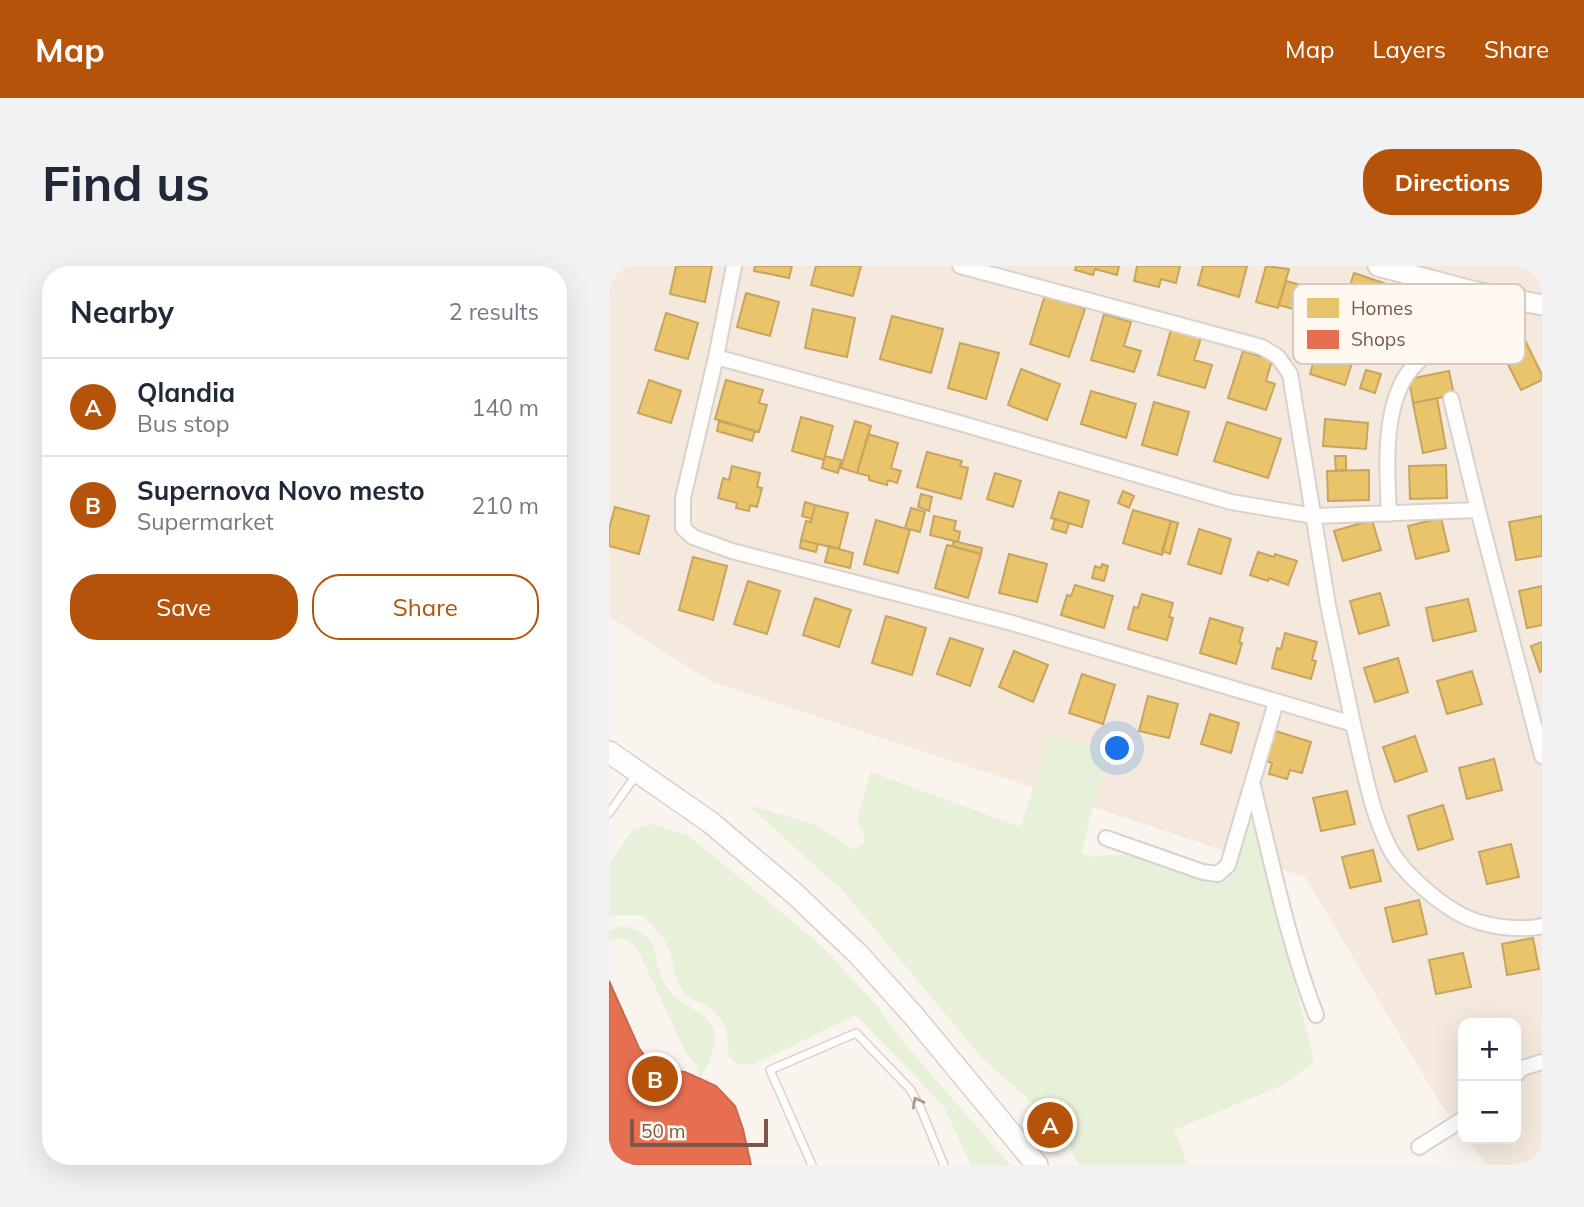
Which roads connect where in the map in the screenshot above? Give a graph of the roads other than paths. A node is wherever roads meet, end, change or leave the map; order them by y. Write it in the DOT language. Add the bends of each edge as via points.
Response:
graph roads {
  1 [pos="734,266"];
  2 [pos="960,266"];
  3 [pos="1378,266"];
  4 [pos="1446,284"];
  5 [pos="716,357"];
  6 [pos="1416,364"];
  7 [pos="1451,399"];
  8 [pos="1478,510"];
  9 [pos="1389,514"];
  10 [pos="1314,516"];
  11 [pos="1276,702"];
  12 [pos="1353,723"];
  13 [pos="609,752"];
  14 [pos="1542,756"];
  15 [pos="638,773"];
  16 [pos="1252,785"];
  17 [pos="609,813"];
  18 [pos="1106,838"];
  19 [pos="1542,926"];
  20 [pos="1316,1015"];
  21 [pos="1542,1062"];
  22 [pos="1521,1069"];
  23 [pos="1458,1122"];
  24 [pos="1419,1147"];
  25 [pos="812,1165"];
  26 [pos="944,1165"];
  27 [pos="1037,1165"];
  1 -- 5 [label="street"];
  2 -- 10 [label="street" via="1262,347 1278,356 1290,374"];
  3 -- 4 [label="street"];
  5 -- 10 [label="street" via="1231,502"];
  5 -- 11 [label="street" via="682,506 683,528 693,537 1012,623"];
  6 -- 9 [label="street" via="1403,380 1388,438"];
  7 -- 8 [label="street"];
  8 -- 9 [label="street"];
  8 -- 14 [label="street"];
  9 -- 10 [label="street"];
  10 -- 12 [label="street"];
  11 -- 12 [label="street"];
  11 -- 16 [label="street"];
  12 -- 19 [label="street" via="1374,804 1390,848 1406,869 1422,886 1472,919"];
  13 -- 15 [label="main road"];
  15 -- 17 [label="lane"];
  15 -- 27 [label="main road" via="710,822 859,956"];
  16 -- 18 [label="street" via="1228,865 1218,874"];
  16 -- 20 [label="street"];
  21 -- 22 [label="street"];
  23 -- 24 [label="street"];
  26 -- 25 [label="lane, one-way" via="910,1089 856,1033 770,1070"];
}
